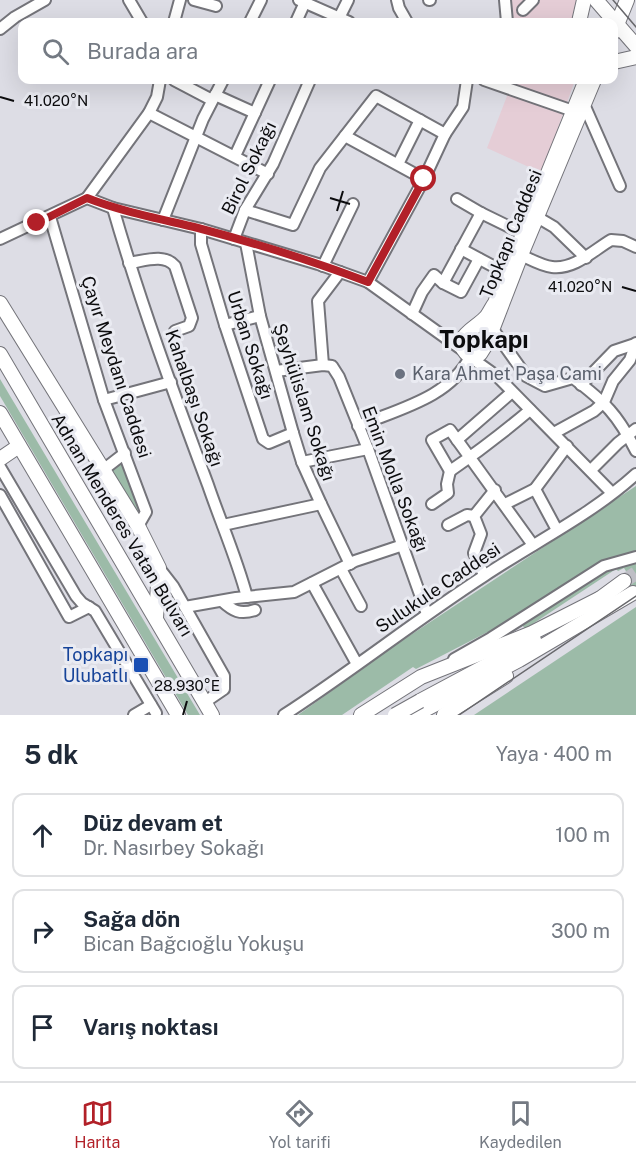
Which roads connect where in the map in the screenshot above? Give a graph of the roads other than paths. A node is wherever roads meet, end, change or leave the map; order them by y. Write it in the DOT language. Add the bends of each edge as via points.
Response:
graph roads {
  1 [pos="45,0"];
  2 [pos="129,0"];
  3 [pos="180,0"];
  4 [pos="194,0"];
  5 [pos="261,0"];
  6 [pos="348,0"];
  7 [pos="397,0"];
  8 [pos="505,0"];
  9 [pos="533,0"];
  10 [pos="584,0"];
  11 [pos="596,0"];
  12 [pos="627,0"];
  13 [pos="632,0"];
  14 [pos="303,1"];
  15 [pos="636,4"];
  16 [pos="216,6"];
  17 [pos="523,10"];
  18 [pos="140,18"];
  19 [pos="175,18"];
  20 [pos="252,18"];
  21 [pos="297,18"];
  22 [pos="336,18"];
  23 [pos="343,18"];
  24 [pos="405,18"];
  25 [pos="507,18"];
  26 [pos="580,18"];
  27 [pos="608,18"];
  28 [pos="618,22"];
  29 [pos="0,29"];
  30 [pos="618,31"];
  31 [pos="636,46"];
  32 [pos="625,59"];
  33 [pos="636,69"];
  34 [pos="159,84"];
  35 [pos="183,84"];
  36 [pos="220,84"];
  37 [pos="268,84"];
  38 [pos="308,84"];
  39 [pos="466,84"];
  40 [pos="495,84"];
  41 [pos="514,84"];
  42 [pos="585,84"];
  43 [pos="592,84"];
  44 [pos="514,91"];
  45 [pos="213,98"];
  46 [pos="579,109"];
  47 [pos="149,113"];
  48 [pos="255,113"];
  49 [pos="420,120"];
  50 [pos="445,134"];
  51 [pos="345,136"];
  52 [pos="196,137"];
  53 [pos="235,156"];
  54 [pos="398,164"];
  55 [pos="268,174"];
  56 [pos="424,179"];
  57 [pos="620,186"];
  58 [pos="87,198"];
  59 [pos="457,198"];
  60 [pos="353,204"];
  61 [pos="113,208"];
  62 [pos="245,210"];
  63 [pos="481,213"];
  64 [pos="535,216"];
  65 [pos="50,217"];
  66 [pos="163,220"];
  67 [pos="201,229"];
  68 [pos="525,235"];
  69 [pos="0,239"];
  70 [pos="234,239"];
  71 [pos="246,243"];
  72 [pos="636,248"];
  73 [pos="461,249"];
  74 [pos="521,255"];
  75 [pos="586,258"];
  76 [pos="479,259"];
  77 [pos="129,263"];
  78 [pos="323,266"];
  79 [pos="340,272"];
  80 [pos="506,273"];
  81 [pos="368,282"];
  82 [pos="443,283"];
  83 [pos="0,303"];
  84 [pos="412,314"];
  85 [pos="260,316"];
  86 [pos="225,325"];
  87 [pos="492,328"];
  88 [pos="175,331"];
  89 [pos="635,343"];
  90 [pos="0,354"];
  91 [pos="467,354"];
  92 [pos="323,365"];
  93 [pos="6,371"];
  94 [pos="276,371"];
  95 [pos="171,382"];
  96 [pos="581,385"];
  97 [pos="512,392"];
  98 [pos="104,400"];
  99 [pos="603,402"];
  100 [pos="530,410"];
  101 [pos="0,413"];
  102 [pos="358,426"];
  103 [pos="632,432"];
  104 [pos="292,433"];
  105 [pos="554,434"];
  106 [pos="458,440"];
  107 [pos="19,446"];
  108 [pos="567,446"];
  109 [pos="368,449"];
  110 [pos="636,452"];
  111 [pos="125,453"];
  112 [pos="469,458"];
  113 [pos="0,459"];
  114 [pos="302,462"];
  115 [pos="0,467"];
  116 [pos="591,470"];
  117 [pos="104,471"];
  118 [pos="450,471"];
  119 [pos="636,474"];
  120 [pos="536,489"];
  121 [pos="495,490"];
  122 [pos="612,493"];
  123 [pos="0,495"];
  124 [pos="321,504"];
  125 [pos="432,504"];
  126 [pos="505,504"];
  127 [pos="474,516"];
  128 [pos="223,525"];
  129 [pos="447,525"];
  130 [pos="138,526"];
  131 [pos="557,530"];
  132 [pos="403,545"];
  133 [pos="533,545"];
  134 [pos="636,556"];
  135 [pos="345,566"];
  136 [pos="159,568"];
  137 [pos="484,575"];
  138 [pos="624,581"];
  139 [pos="312,583"];
  140 [pos="633,593"];
  141 [pos="242,598"];
  142 [pos="599,599"];
  143 [pos="222,601"];
  144 [pos="361,606"];
  145 [pos="89,607"];
  146 [pos="185,607"];
  147 [pos="255,610"];
  148 [pos="427,614"];
  149 [pos="156,618"];
  150 [pos="559,637"];
  151 [pos="357,664"];
  152 [pos="421,677"];
  153 [pos="208,709"];
  154 [pos="419,709"];
  155 [pos="364,713"];
  156 [pos="134,715"];
  157 [pos="178,715"];
  158 [pos="220,715"];
  159 [pos="284,715"];
  160 [pos="395,715"];
  161 [pos="400,715"];
  162 [pos="444,715"];
  1 -- 29 [label="street"];
  2 -- 18 [label="street"];
  3 -- 19 [label="street"];
  4 -- 16 [label="street"];
  5 -- 20 [label="street"];
  6 -- 23 [label="street"];
  7 -- 24 [label="street"];
  8 -- 25 [label="street"];
  9 -- 17 [label="street"];
  10 -- 26 [label="main road"];
  11 -- 27 [label="main road"];
  12 -- 28 [label="main road"];
  13 -- 15 [label="main road"];
  14 -- 21 [label="street"];
  14 -- 22 [label="street"];
  30 -- 31 [label="main road"];
  32 -- 33 [label="street"];
  34 -- 47 [label="street"];
  35 -- 45 [label="street"];
  36 -- 45 [label="street"];
  37 -- 48 [label="street"];
  38 -- 55 [label="street, Birol Sokağı"];
  39 -- 50 [label="street" via="463,107"];
  40 -- 44 [label="street"];
  41 -- 44 [label="street"];
  42 -- 46 [label="main road, Topkapı Caddesi"];
  43 -- 46 [label="main road, Topkapı Caddesi"];
  44 -- 46 [label="street"];
  45 -- 48 [label="street"];
  45 -- 52 [label="street"];
  46 -- 57 [label="street"];
  46 -- 64 [label="main road, Topkapı Caddesi"];
  47 -- 52 [label="street"];
  47 -- 58 [label="street"];
  48 -- 53 [label="street"];
  49 -- 50 [label="street"];
  49 -- 51 [label="street" via="376,96"];
  49 -- 54 [label="street"];
  50 -- 56 [label="street"];
  51 -- 54 [label="street"];
  51 -- 62 [label="street" via="320,168 293,225"];
  52 -- 53 [label="street"];
  52 -- 66 [label="street"];
  53 -- 55 [label="street"];
  54 -- 56 [label="street"];
  55 -- 62 [label="street, Birol Sokağı"];
  56 -- 81 [label="street"];
  58 -- 61 [label="street"];
  58 -- 65 [label="street"];
  59 -- 63 [label="street"];
  60 -- 78 [label="street"];
  61 -- 66 [label="street"];
  61 -- 77 [label="street, Kahalbaşı Sokağı"];
  62 -- 70 [label="street, Birol Sokağı"];
  63 -- 68 [label="street"];
  63 -- 73 [label="street"];
  64 -- 68 [label="main road, Topkapı Caddesi"];
  64 -- 75 [label="street" via="554,227"];
  65 -- 69 [label="street"];
  65 -- 98 [label="street, Çayır Meydanı Caddesi"];
  66 -- 67 [label="street"];
  67 -- 70 [label="street"];
  67 -- 86 [label="street, Urban Sokağı" via="201,244"];
  68 -- 74 [label="main road, Topkapı Caddesi"];
  68 -- 80 [label="main road, Topkapı Caddesi"];
  70 -- 71 [label="street"];
  71 -- 78 [label="street"];
  71 -- 85 [label="street, Şeyhülislam Sokağı"];
  72 -- 75 [label="street" via="611,240"];
  73 -- 76 [label="street"];
  73 -- 82 [label="street"];
  74 -- 75 [label="street" via="550,267"];
  74 -- 87 [label="main road, Topkapı Caddesi"];
  76 -- 80 [label="street"];
  76 -- 82 [label="street" via="461,292"];
  77 -- 88 [label="street" via="161,259 175,266 192,318 189,326"];
  77 -- 95 [label="street, Kahalbaşı Sokağı"];
  78 -- 79 [label="street"];
  79 -- 81 [label="street"];
  79 -- 92 [label="street" via="318,301"];
  80 -- 91 [label="main road, Topkapı Caddesi" via="486,318 462,340"];
  81 -- 84 [label="street"];
  82 -- 84 [label="street" via="434,275"];
  83 -- 117 [label="main road"];
  84 -- 91 [label="street"];
  85 -- 86 [label="street"];
  85 -- 94 [label="street, Şeyhülislam Sokağı"];
  86 -- 104 [label="street, Urban Sokağı" via="263,439 269,443"];
  87 -- 91 [label="main road" via="484,350"];
  87 -- 96 [label="street, Topkapı Caddesi" via="526,376 545,386 568,378"];
  89 -- 96 [label="street" via="614,351"];
  89 -- 99 [label="street" via="630,360"];
  90 -- 93 [label="main road, Adnan Menderes Vatan Bulvarı"];
  91 -- 97 [label="street"];
  91 -- 102 [label="street" via="464,369 447,386"];
  92 -- 94 [label="street"];
  92 -- 102 [label="street, Emin Molla Sokağı" via="332,366 339,377"];
  93 -- 149 [label="main road, Adnan Menderes Vatan Bulvarı"];
  94 -- 104 [label="street, Şeyhülislam Sokağı"];
  95 -- 98 [label="street"];
  95 -- 128 [label="street, Kahalbaşı Sokağı"];
  96 -- 99 [label="street"];
  97 -- 100 [label="street"];
  97 -- 106 [label="street"];
  98 -- 111 [label="street, Çayır Meydanı Caddesi"];
  99 -- 103 [label="street"];
  99 -- 105 [label="street"];
  100 -- 105 [label="street"];
  100 -- 112 [label="street"];
  101 -- 107 [label="main road"];
  102 -- 109 [label="street, Emin Molla Sokağı"];
  103 -- 110 [label="street"];
  103 -- 116 [label="street"];
  104 -- 114 [label="street, Şeyhülislam Sokağı"];
  105 -- 108 [label="street"];
  106 -- 112 [label="street"];
  106 -- 118 [label="street" via="450,430 432,440"];
  107 -- 113 [label="main road"];
  107 -- 157 [label="main road"];
  108 -- 116 [label="street"];
  108 -- 120 [label="street"];
  109 -- 114 [label="street"];
  109 -- 132 [label="street, Emin Molla Sokağı"];
  111 -- 117 [label="street"];
  111 -- 130 [label="street, Çayır Meydanı Caddesi" via="146,512"];
  112 -- 118 [label="street"];
  112 -- 121 [label="street"];
  114 -- 124 [label="street, Şeyhülislam Sokağı"];
  115 -- 145 [label="street" via="76,596"];
  116 -- 122 [label="street"];
  117 -- 130 [label="main road"];
  118 -- 125 [label="street" via="448,493"];
  119 -- 122 [label="street, Sulukule Caddesi"];
  120 -- 126 [label="street"];
  120 -- 131 [label="street"];
  121 -- 126 [label="street"];
  121 -- 127 [label="street"];
  122 -- 131 [label="street, Sulukule Caddesi"];
  123 -- 145 [label="street" via="69,617"];
  124 -- 128 [label="street"];
  124 -- 135 [label="street, Şeyhülislam Sokağı"];
  126 -- 133 [label="street"];
  127 -- 129 [label="street" via="467,514"];
  127 -- 137 [label="street" via="481,534 474,553"];
  128 -- 141 [label="street, Kahalbaşı Sokağı" via="240,571"];
  130 -- 136 [label="main road"];
  131 -- 133 [label="street, Sulukule Caddesi"];
  132 -- 135 [label="street"];
  132 -- 148 [label="street, Emin Molla Sokağı"];
  133 -- 137 [label="street, Sulukule Caddesi"];
  134 -- 152 [label="street" via="604,566"];
  135 -- 139 [label="street"];
  135 -- 144 [label="street, Şeyhülislam Sokağı"];
  136 -- 146 [label="street"];
  136 -- 149 [label="main road"];
  137 -- 148 [label="street, Sulukule Caddesi"];
  138 -- 142 [label="main road"];
  139 -- 141 [label="street" via="294,592"];
  139 -- 151 [label="street"];
  140 -- 150 [label="main road"];
  141 -- 143 [label="street"];
  142 -- 152 [label="main road" via="532,633"];
  142 -- 154 [label="main road"];
  143 -- 146 [label="street"];
  143 -- 147 [label="street" via="240,613"];
  145 -- 156 [label="street" via="101,619 154,709"];
  146 -- 153 [label="street" via="224,676 225,689"];
  148 -- 151 [label="street, Sulukule Caddesi"];
  149 -- 153 [label="main road, Adnan Menderes Vatan Bulvarı"];
  150 -- 154 [label="main road"];
  150 -- 162 [label="main road"];
  151 -- 159 [label="street, Sulukule Caddesi"];
  152 -- 155 [label="main road"];
  153 -- 158 [label="main road, Adnan Menderes Vatan Bulvarı"];
  154 -- 160 [label="main road, bridge"];
  155 -- 161 [label="main road" via="387,706"];
}
